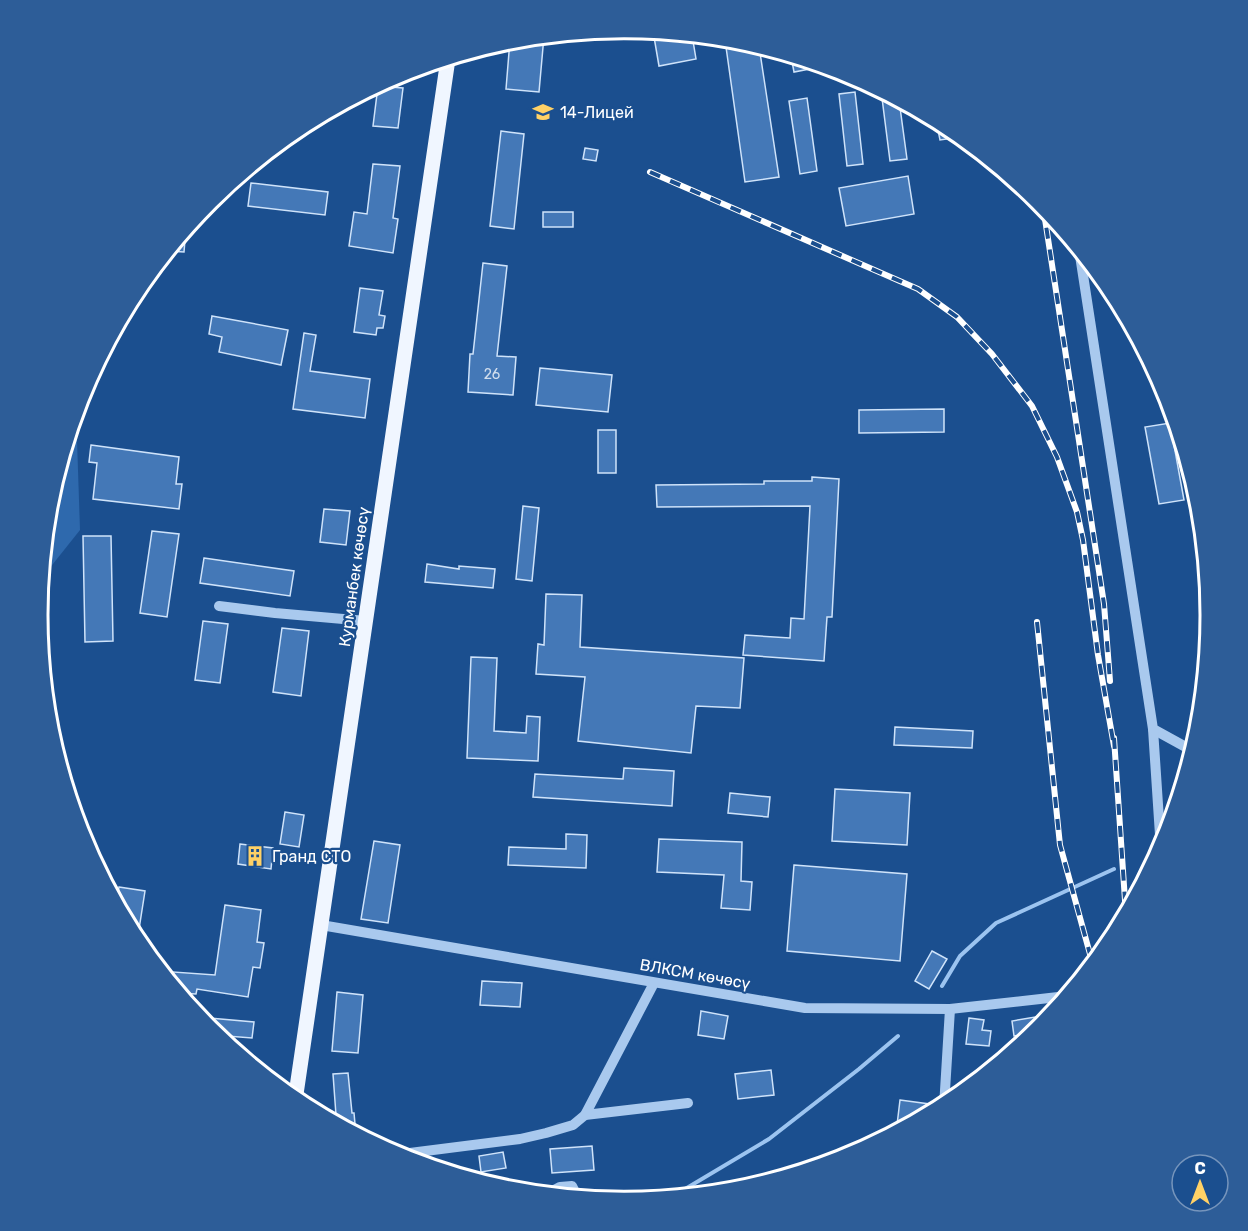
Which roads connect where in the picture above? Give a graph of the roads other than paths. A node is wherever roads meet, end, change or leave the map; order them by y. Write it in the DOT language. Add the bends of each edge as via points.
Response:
graph roads {
  1 [pos="447,68"];
  2 [pos="1082,266"];
  3 [pos="219,606"];
  4 [pos="366,621"];
  5 [pos="1153,729"];
  6 [pos="1185,747"];
  7 [pos="1160,829"];
  8 [pos="321,925"];
  9 [pos="654,983"];
  10 [pos="1056,997"];
  11 [pos="950,1009"];
  12 [pos="297,1090"];
  13 [pos="945,1094"];
  14 [pos="688,1103"];
  15 [pos="585,1115"];
  16 [pos="415,1152"];
  17 [pos="558,1188"];
  18 [pos="574,1190"];
  1 -- 4 [label="main road, Курманбек көчөсү"];
  2 -- 5 [label="street"];
  3 -- 4 [label="street"];
  4 -- 8 [label="main road, Курманбек көчөсү"];
  5 -- 6 [label="street"];
  5 -- 7 [label="street"];
  8 -- 9 [label="street, ВЛКСМ көчөсү"];
  8 -- 12 [label="main road, Курманбек көчөсү"];
  9 -- 11 [label="street, ВЛКСМ көчөсү" via="805,1008"];
  9 -- 15 [label="street"];
  10 -- 11 [label="street, ВЛКСМ көчөсү"];
  11 -- 13 [label="street"];
  14 -- 15 [label="street"];
  15 -- 16 [label="street" via="573,1125 520,1139"];
  17 -- 18 [label="street" via="572,1186"];
}
